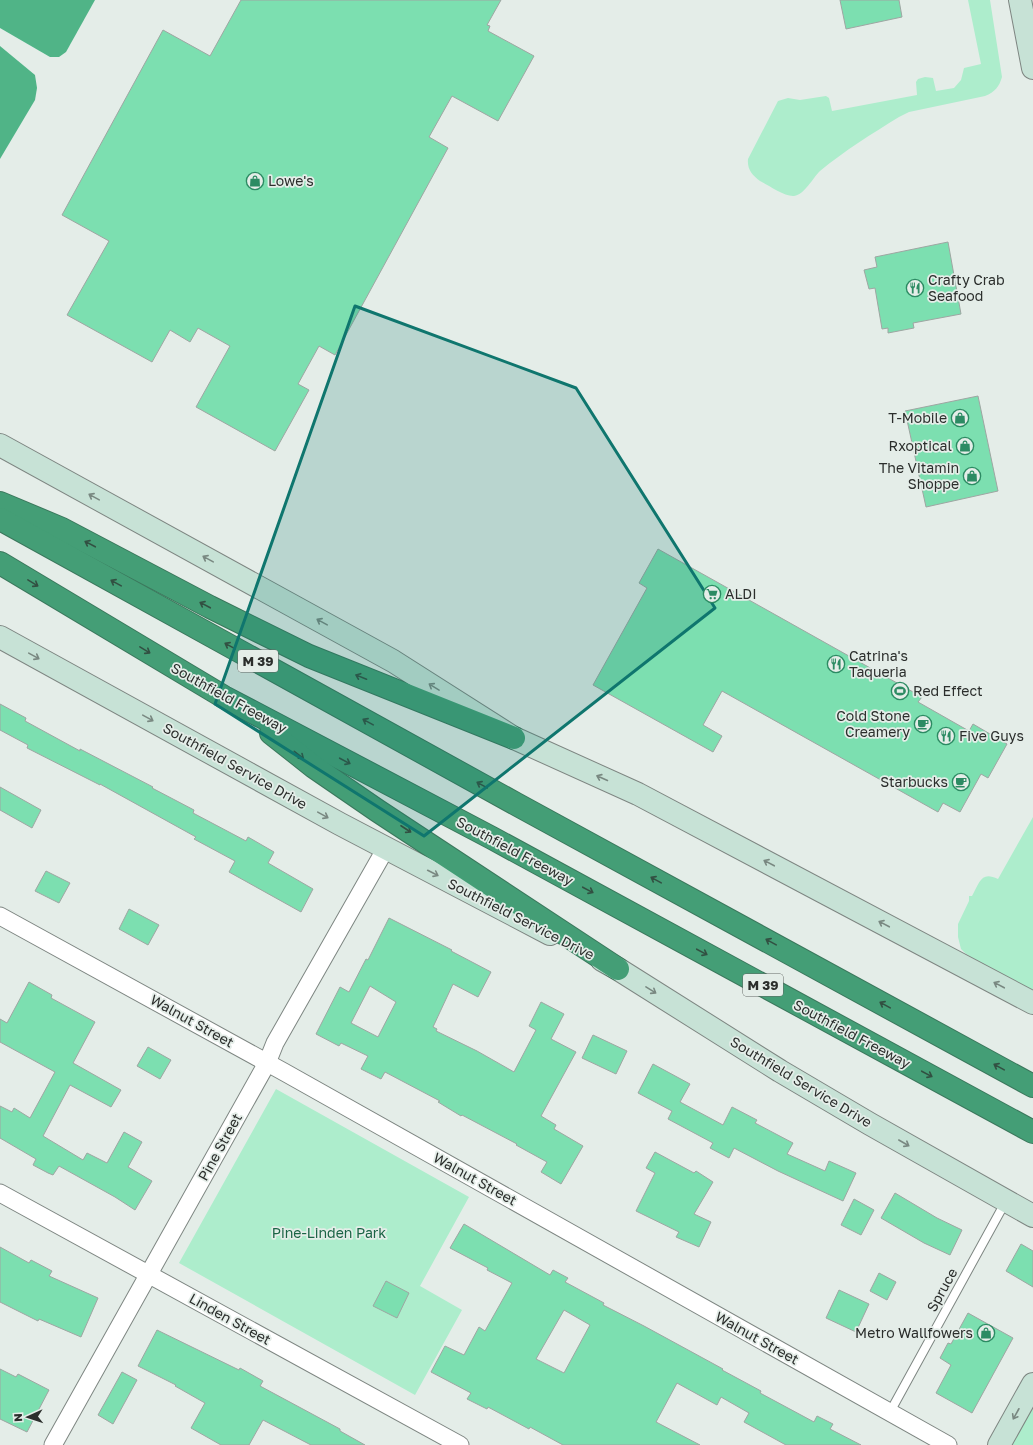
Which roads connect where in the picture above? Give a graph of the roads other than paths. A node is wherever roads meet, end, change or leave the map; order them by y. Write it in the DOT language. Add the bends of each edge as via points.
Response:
graph roads {
  1 [pos="1020,0"];
  2 [pos="1033,68"];
  3 [pos="0,445"];
  4 [pos="0,504"];
  5 [pos="0,519"];
  6 [pos="0,563"];
  7 [pos="0,637"];
  8 [pos="224,697"];
  9 [pos="514,738"];
  10 [pos="386,848"];
  11 [pos="0,916"];
  12 [pos="618,969"];
  13 [pos="1033,1003"];
  14 [pos="267,1063"];
  15 [pos="1033,1086"];
  16 [pos="1033,1132"];
  17 [pos="0,1192"];
  18 [pos="1006,1201"];
  19 [pos="1033,1216"];
  20 [pos="149,1275"];
  21 [pos="1033,1384"];
  22 [pos="890,1412"];
  23 [pos="53,1445"];
  24 [pos="460,1445"];
  25 [pos="948,1445"];
  26 [pos="999,1445"];
  1 -- 2 [label="main road"];
  9 -- 3 [label="main road, one-way" via="393,661"];
  9 -- 4 [label="highway, one-way" via="309,656 62,529"];
  15 -- 5 [label="highway, M 39, one-way"];
  6 -- 8 [label="highway, Southfield Freeway / M 39, one-way"];
  7 -- 10 [label="main road, Southfield Service Drive, one-way"];
  8 -- 12 [label="highway, one-way" via="314,767"];
  8 -- 16 [label="highway, Southfield Freeway / M 39, one-way" via="492,838"];
  13 -- 9 [label="main road, one-way" via="638,794"];
  10 -- 12 [label="main road, Southfield Service Drive, one-way"];
  10 -- 14 [label="street, Pine Street"];
  11 -- 14 [label="street, Walnut Street"];
  12 -- 18 [label="main road, Southfield Service Drive, one-way" via="780,1071"];
  14 -- 20 [label="street, Pine Street"];
  14 -- 22 [label="street, Walnut Street"];
  17 -- 20 [label="street, Linden Street"];
  18 -- 19 [label="main road, Southfield Service Drive"];
  18 -- 22 [label="lane, Spruce"];
  20 -- 23 [label="street, Pine Street"];
  20 -- 24 [label="street, Linden Street"];
  21 -- 26 [label="main road, one-way"];
  22 -- 25 [label="street, Walnut Street"];
}
